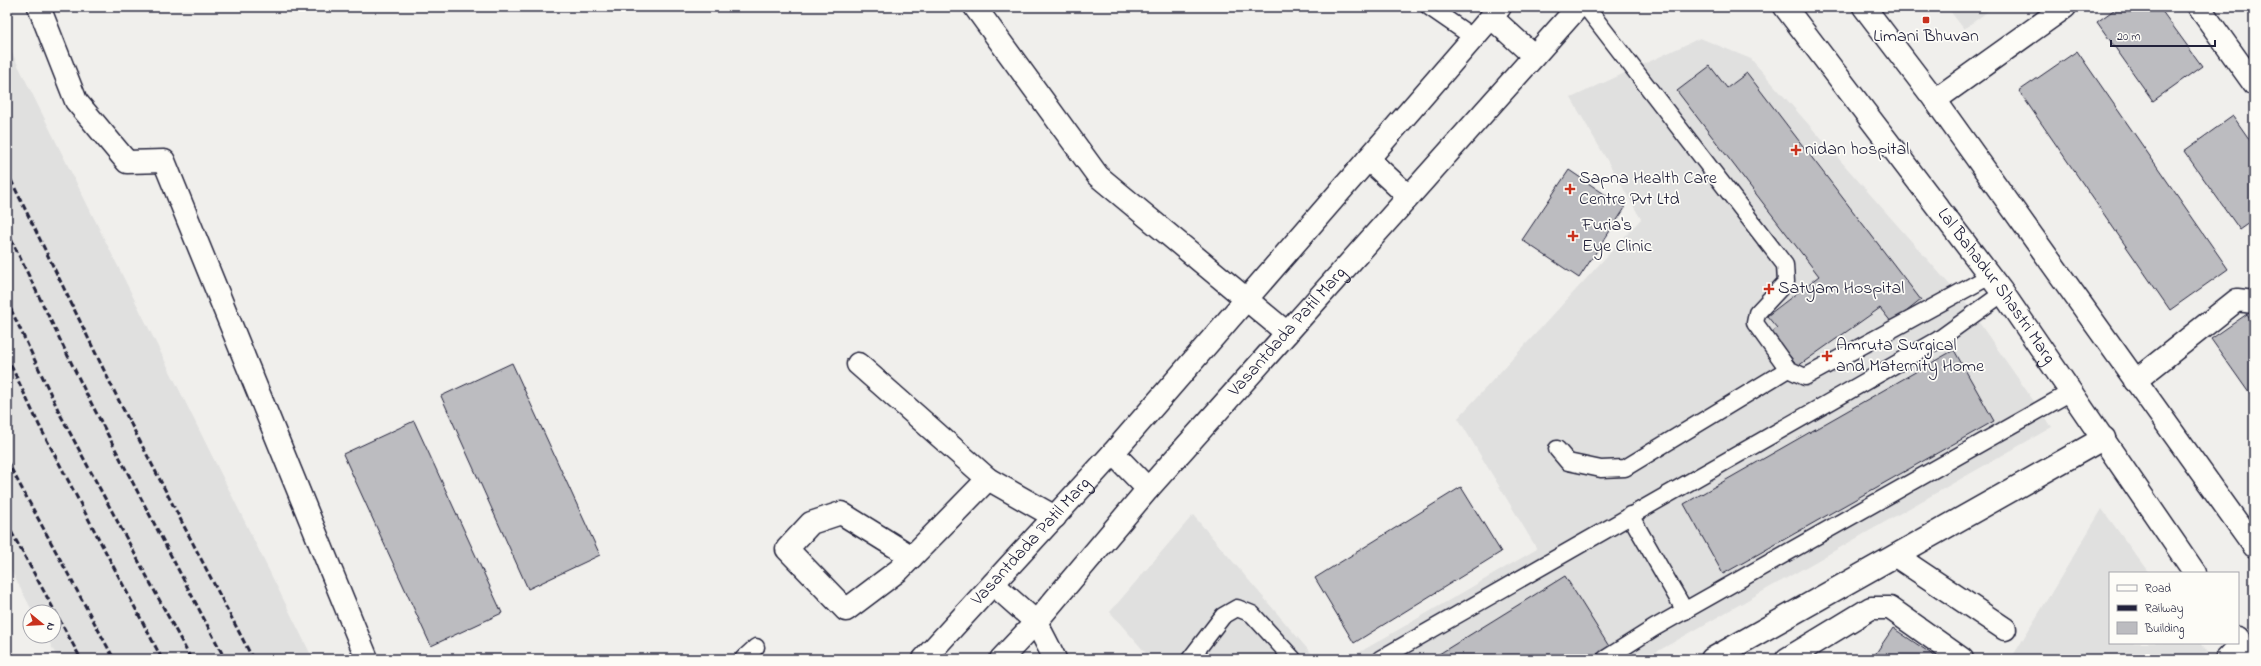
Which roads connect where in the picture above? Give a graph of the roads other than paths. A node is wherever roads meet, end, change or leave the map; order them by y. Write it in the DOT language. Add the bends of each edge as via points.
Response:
graph roads {
  1 [pos="39,7"];
  2 [pos="975,7"];
  3 [pos="1429,7"];
  4 [pos="1578,7"];
  5 [pos="1586,7"];
  6 [pos="1769,7"];
  7 [pos="1785,7"];
  8 [pos="1864,7"];
  9 [pos="2065,7"];
  10 [pos="2199,7"];
  11 [pos="1496,12"];
  12 [pos="1801,26"];
  13 [pos="1474,38"];
  14 [pos="1534,56"];
  15 [pos="2254,84"];
  16 [pos="1935,100"];
  17 [pos="1368,159"];
  18 [pos="1408,196"];
  19 [pos="1990,276"];
  20 [pos="2003,293"];
  21 [pos="1246,299"];
  22 [pos="2254,302"];
  23 [pos="1287,333"];
  24 [pos="858,364"];
  25 [pos="1788,369"];
  26 [pos="2135,381"];
  27 [pos="2071,392"];
  28 [pos="2104,438"];
  29 [pos="1557,449"];
  30 [pos="1113,454"];
  31 [pos="988,479"];
  32 [pos="1148,489"];
  33 [pos="1630,516"];
  34 [pos="1055,517"];
  35 [pos="2254,546"];
  36 [pos="912,556"];
  37 [pos="1896,556"];
  38 [pos="2193,572"];
  39 [pos="994,584"];
  40 [pos="1685,610"];
  41 [pos="1036,622"];
  42 [pos="2005,629"];
  43 [pos="2239,642"];
  44 [pos="2236,644"];
  45 [pos="756,647"];
  46 [pos="367,659"];
  47 [pos="743,659"];
  48 [pos="924,659"];
  49 [pos="1001,659"];
  50 [pos="1055,659"];
  51 [pos="1190,659"];
  52 [pos="1293,659"];
  53 [pos="1380,659"];
  54 [pos="1605,659"];
  55 [pos="1712,659"];
  56 [pos="1787,659"];
  57 [pos="1962,659"];
  58 [pos="2223,659"];
  59 [pos="2252,659"];
  1 -- 46 [label="main road" via="76,102 127,162 164,161"];
  2 -- 21 [label="main road" via="1098,176"];
  3 -- 13 [label="lane"];
  4 -- 14 [label="main road, Vasantdada Patil Marg"];
  5 -- 25 [label="lane" via="1785,265 1786,282 1757,313 1755,324"];
  6 -- 12 [label="main road"];
  7 -- 12 [label="main road, Lal Bahadur Shastri Marg"];
  8 -- 16 [label="main road"];
  9 -- 16 [label="main road"];
  10 -- 15 [label="main road"];
  11 -- 13 [label="main road, Vasantdada Patil Marg"];
  11 -- 14 [label="main road"];
  12 -- 19 [label="main road, Lal Bahadur Shastri Marg"];
  13 -- 17 [label="main road, Vasantdada Patil Marg"];
  14 -- 18 [label="main road, Vasantdada Patil Marg"];
  16 -- 26 [label="main road"];
  17 -- 18 [label="main road"];
  17 -- 21 [label="main road, Vasantdada Patil Marg"];
  18 -- 23 [label="main road, Vasantdada Patil Marg"];
  19 -- 20 [label="main road, Lal Bahadur Shastri Marg"];
  19 -- 25 [label="lane" via="1805,377"];
  20 -- 27 [label="main road, Lal Bahadur Shastri Marg"];
  20 -- 33 [label="lane" via="1938,340"];
  21 -- 23 [label="main road"];
  21 -- 30 [label="main road, Vasantdada Patil Marg"];
  22 -- 26 [label="main road" via="2237,300"];
  23 -- 32 [label="main road, Vasantdada Patil Marg"];
  24 -- 31 [label="main road"];
  25 -- 29 [label="lane" via="1625,468 1601,469 1568,462"];
  26 -- 35 [label="main road"];
  27 -- 28 [label="main road, Lal Bahadur Shastri Marg"];
  27 -- 40 [label="lane"];
  28 -- 37 [label="main road"];
  28 -- 38 [label="main road, Lal Bahadur Shastri Marg"];
  30 -- 32 [label="main road"];
  30 -- 34 [label="main road, Vasantdada Patil Marg"];
  31 -- 34 [label="main road"];
  31 -- 36 [label="main road"];
  32 -- 41 [label="main road, Vasantdada Patil Marg"];
  33 -- 40 [label="lane"];
  33 -- 53 [label="lane"];
  34 -- 39 [label="main road, Vasantdada Patil Marg"];
  36 -- 36 [label="main road" via="899,570 846,610 787,549 810,523 841,513"];
  37 -- 42 [label="main road"];
  37 -- 55 [label="main road"];
  39 -- 41 [label="main road"];
  39 -- 48 [label="main road, Vasantdada Patil Marg"];
  40 -- 54 [label="lane"];
  41 -- 49 [label="main road, Vasantdada Patil Marg"];
  41 -- 50 [label="main road"];
  43 -- 59 [label="main road"];
  44 -- 58 [label="lane"];
  45 -- 47 [label="lane"];
  51 -- 52 [label="lane" via="1223,616 1237,608 1252,614"];
  56 -- 57 [label="main road" via="1871,608 1890,608"];
}
